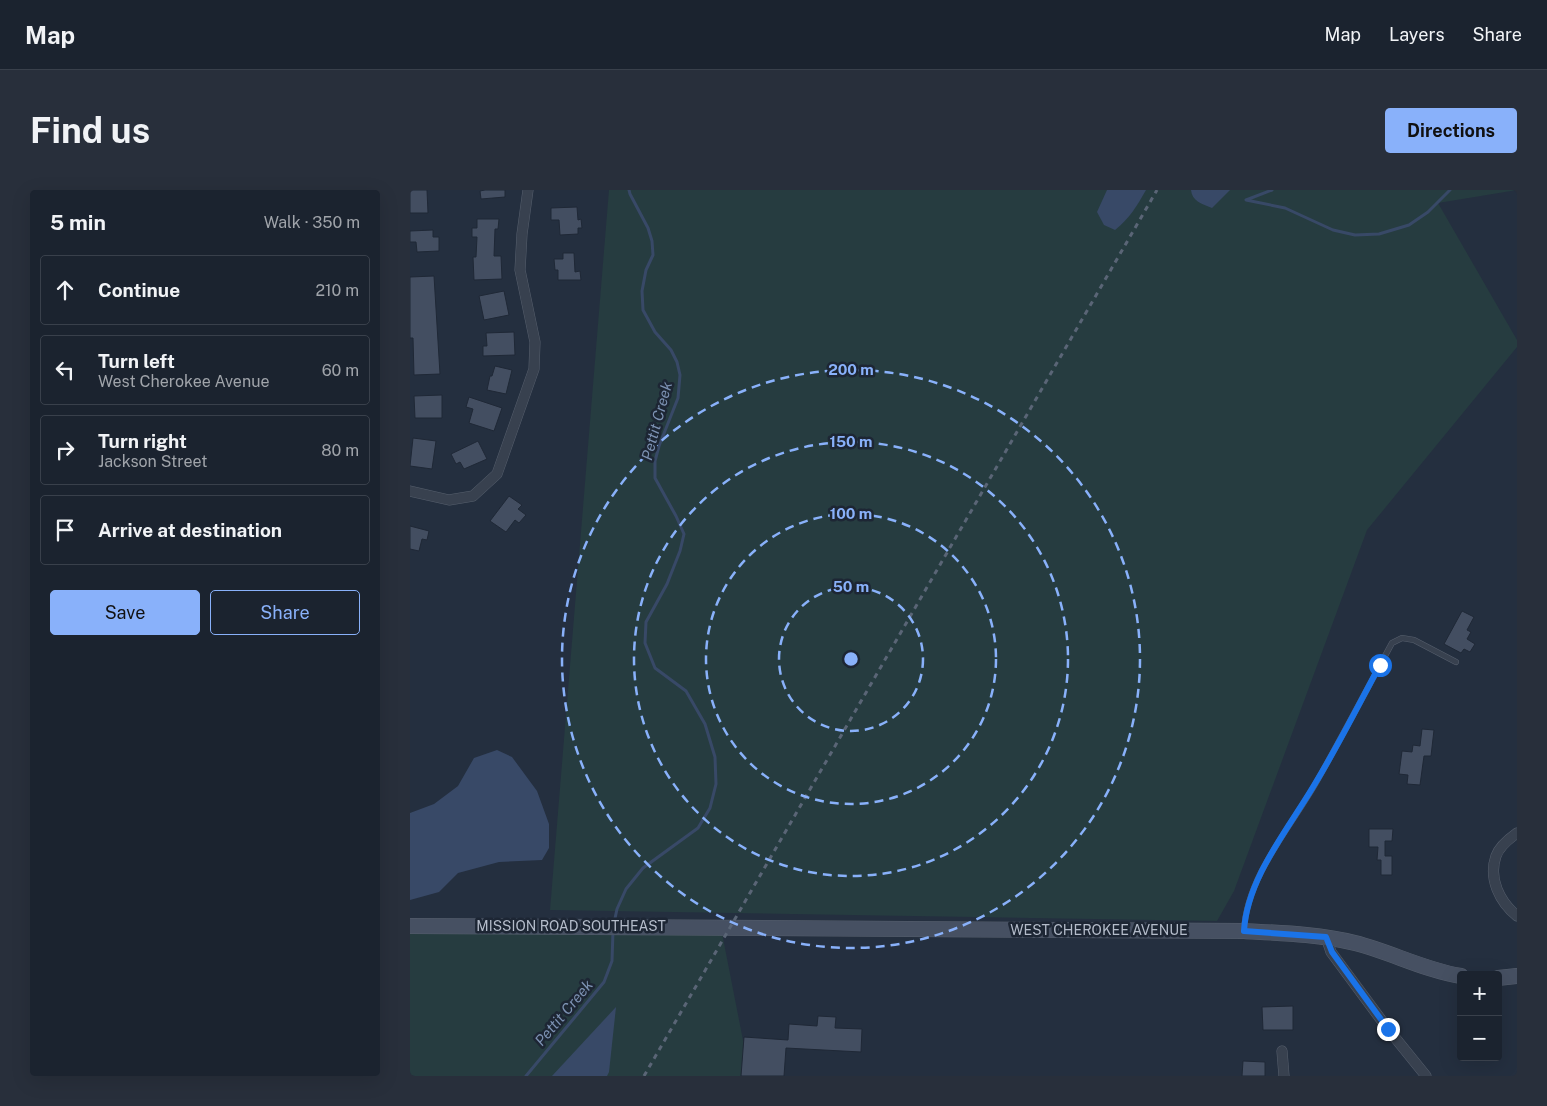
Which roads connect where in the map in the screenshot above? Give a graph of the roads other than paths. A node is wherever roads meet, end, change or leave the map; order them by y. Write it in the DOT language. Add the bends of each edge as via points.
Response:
graph roads {
  1 [pos="528,190"];
  2 [pos="410,491"];
  3 [pos="1456,662"];
  4 [pos="1517,833"];
  5 [pos="1517,916"];
  6 [pos="410,926"];
  7 [pos="731,927"];
  8 [pos="1244,931"];
  9 [pos="1326,937"];
  10 [pos="1457,975"];
  11 [pos="1517,976"];
  12 [pos="1502,978"];
  13 [pos="1282,1050"];
  14 [pos="1284,1076"];
  15 [pos="1426,1076"];
  1 -- 2 [label="street" via="520,270 535,342 534,369 497,474 473,496 449,500"];
  3 -- 8 [label="lane" via="1414,640 1402,638 1392,643 1317,781 1262,871 1252,891"];
  4 -- 5 [label="street" via="1496,855 1494,875 1497,890 1508,909"];
  6 -- 7 [label="main road, MISSION ROAD SOUTHEAST"];
  7 -- 8 [label="main road, WEST CHEROKEE AVENUE"];
  8 -- 9 [label="main road, WEST CHEROKEE AVENUE"];
  9 -- 10 [label="main road, WEST CHEROKEE AVENUE"];
  9 -- 15 [label="street" via="1332,952"];
  11 -- 12 [label="main road"];
  13 -- 14 [label="street"];
}
